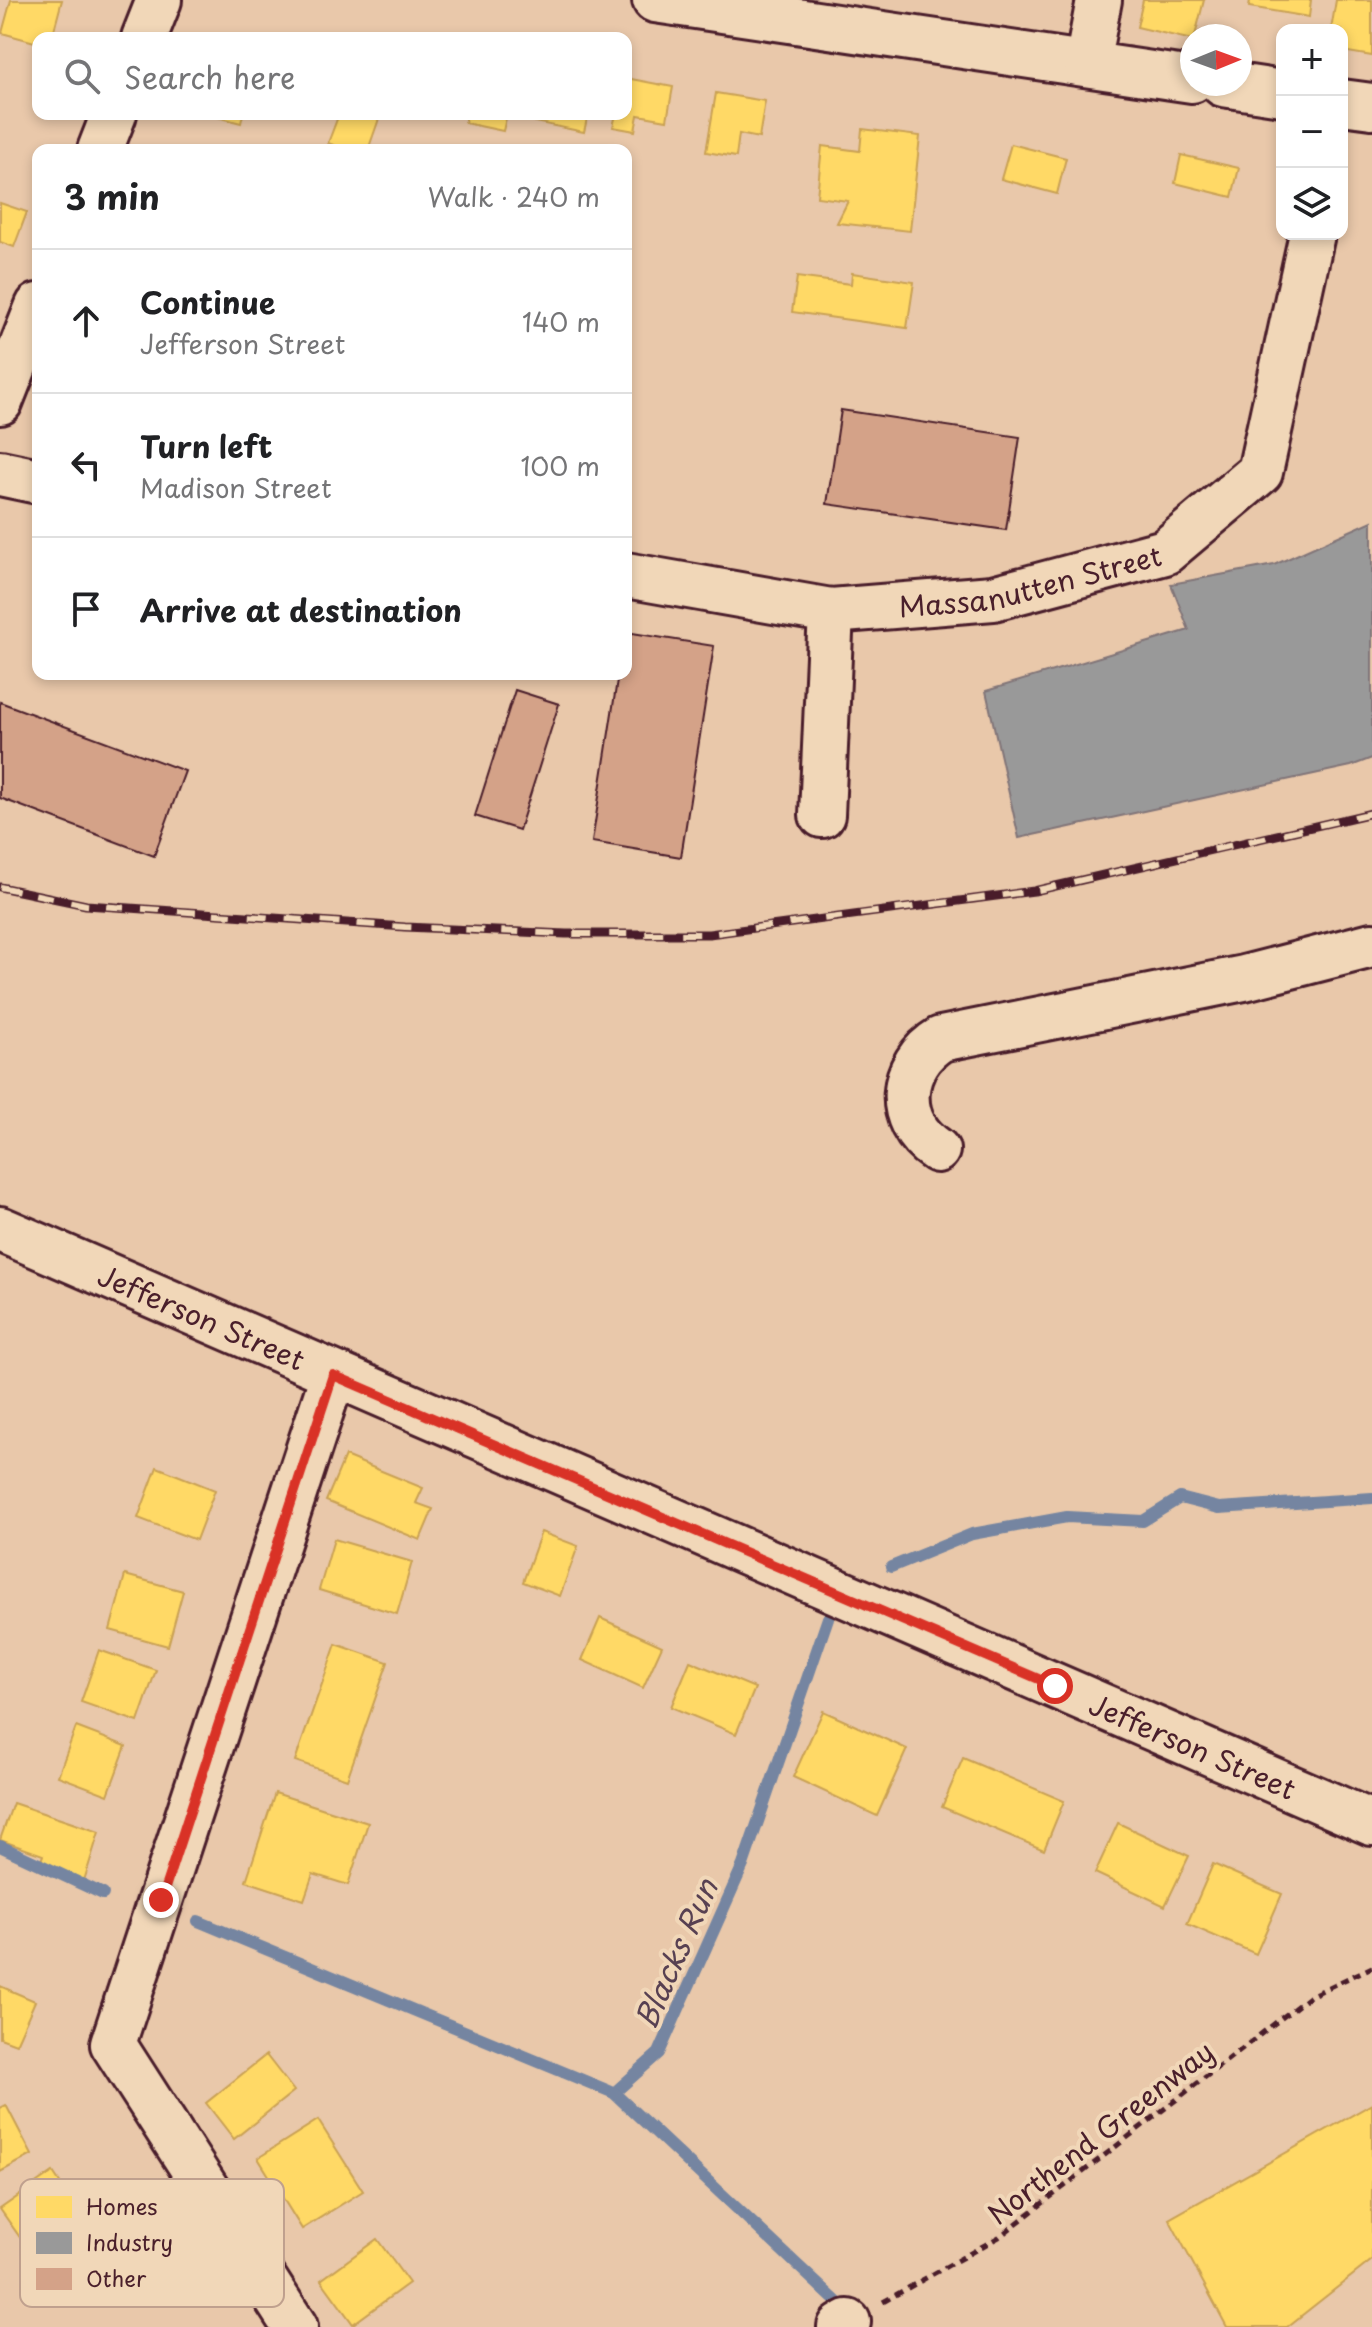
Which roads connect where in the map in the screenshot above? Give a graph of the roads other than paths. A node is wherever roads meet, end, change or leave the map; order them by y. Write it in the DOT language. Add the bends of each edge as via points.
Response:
graph roads {
  1 [pos="159,0"];
  2 [pos="655,0"];
  3 [pos="1099,0"];
  4 [pos="775,9"];
  5 [pos="146,32"];
  6 [pos="1087,64"];
  7 [pos="1180,78"];
  8 [pos="1252,88"];
  9 [pos="1276,92"];
  10 [pos="1348,103"];
  11 [pos="1372,106"];
  12 [pos="112,120"];
  13 [pos="102,144"];
  14 [pos="1311,240"];
  15 [pos="32,321"];
  16 [pos="0,402"];
  17 [pos="0,473"];
  18 [pos="32,480"];
  19 [pos="632,576"];
  20 [pos="831,611"];
  21 [pos="822,815"];
  22 [pos="1372,945"];
  23 [pos="937,1150"];
  24 [pos="0,1229"];
  25 [pos="333,1375"];
  26 [pos="1372,1823"];
  27 [pos="200,2179"];
  28 [pos="282,2307"];
  29 [pos="295,2327"];
  1 -- 5 [label="street"];
  2 -- 4 [label="street"];
  3 -- 6 [label="street"];
  4 -- 6 [label="street"];
  6 -- 7 [label="street"];
  8 -- 9 [label="street"];
  10 -- 11 [label="street"];
  12 -- 13 [label="street"];
  14 -- 20 [label="street, Massanutten Street" via="1260,472 1165,552 993,598"];
  15 -- 16 [label="street"];
  17 -- 18 [label="street"];
  19 -- 20 [label="street, Massanutten Street"];
  20 -- 21 [label="street"];
  22 -- 23 [label="street" via="1244,978 941,1039 916,1059 906,1090 914,1126"];
  24 -- 25 [label="street, Jefferson Street"];
  25 -- 26 [label="street, Jefferson Street"];
  25 -- 27 [label="street" via="113,2044"];
  28 -- 29 [label="street"];
}
